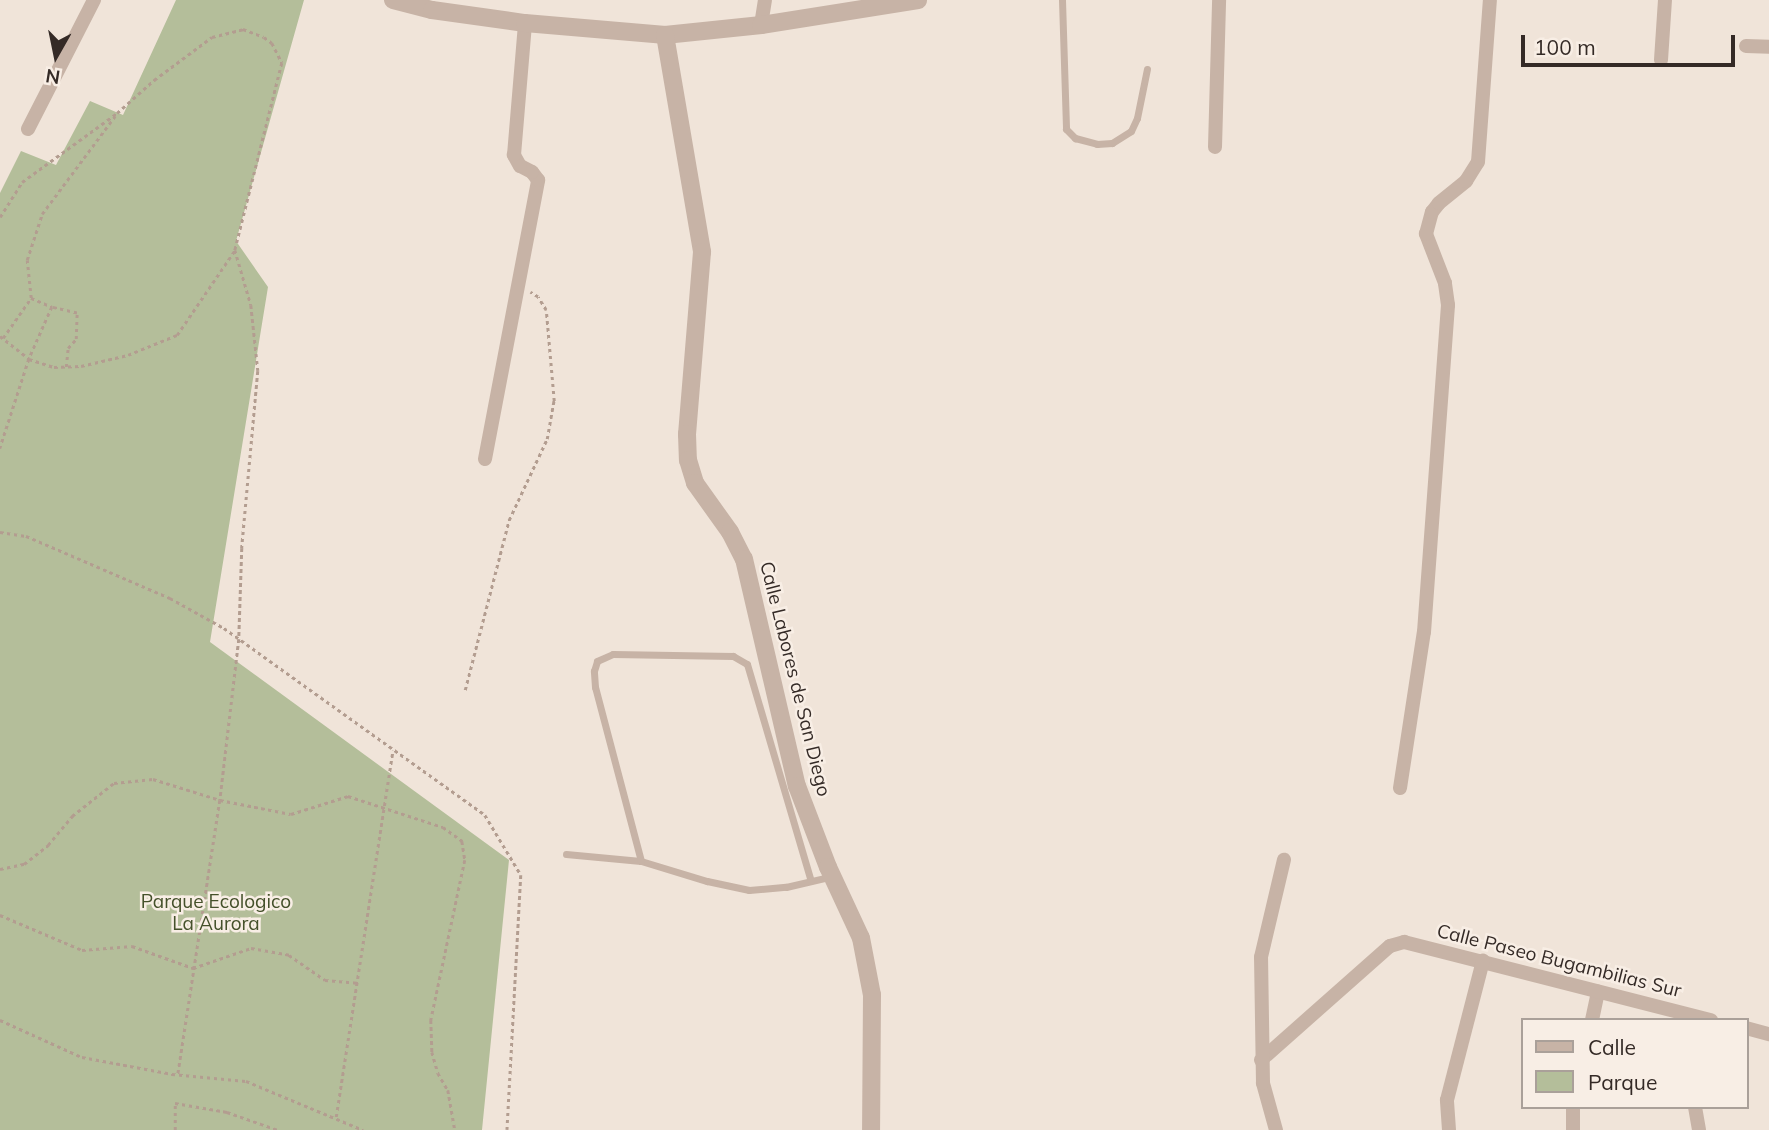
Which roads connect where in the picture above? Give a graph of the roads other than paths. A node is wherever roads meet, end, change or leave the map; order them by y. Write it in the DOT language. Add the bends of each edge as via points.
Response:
graph roads {
  1 [pos="94,0"];
  2 [pos="393,0"];
  3 [pos="765,0"];
  4 [pos="918,0"];
  5 [pos="1062,0"];
  6 [pos="1219,0"];
  7 [pos="1490,0"];
  8 [pos="1665,0"];
  9 [pos="525,23"];
  10 [pos="761,25"];
  11 [pos="665,35"];
  12 [pos="1746,46"];
  13 [pos="1769,47"];
  14 [pos="1661,60"];
  15 [pos="1147,69"];
  16 [pos="28,129"];
  17 [pos="1215,147"];
  18 [pos="485,459"];
  19 [pos="1400,788"];
  20 [pos="566,854"];
  21 [pos="1284,860"];
  22 [pos="641,861"];
  23 [pos="833,876"];
  24 [pos="811,881"];
  25 [pos="1483,961"];
  26 [pos="1598,992"];
  27 [pos="1592,1018"];
  28 [pos="1702,1018"];
  29 [pos="1748,1029"];
  30 [pos="1769,1034"];
  31 [pos="1261,1060"];
  32 [pos="1573,1109"];
  33 [pos="1695,1109"];
  34 [pos="870,1130"];
  35 [pos="1276,1130"];
  36 [pos="1449,1130"];
  37 [pos="1573,1130"];
  38 [pos="1699,1130"];
  1 -- 16 [label="street"];
  2 -- 9 [label="street"];
  3 -- 10 [label="street"];
  4 -- 10 [label="street"];
  5 -- 15 [label="lane" via="1066,129 1075,138 1112,143 1131,131"];
  6 -- 17 [label="street"];
  7 -- 19 [label="street" via="1481,149 1474,173 1432,212 1426,234 1445,283 1448,305 1425,621"];
  8 -- 14 [label="street"];
  9 -- 11 [label="street"];
  9 -- 18 [label="street" via="514,155 538,180"];
  10 -- 11 [label="street"];
  11 -- 23 [label="street, Calle Labores de San Diego" via="701,242 688,460 701,494 744,559 797,786"];
  12 -- 13 [label="street"];
  20 -- 22 [label="lane"];
  21 -- 31 [label="street" via="1262,944"];
  22 -- 24 [label="lane" via="749,890"];
  22 -- 24 [label="lane" via="595,687 597,661 613,654 733,656 747,664"];
  23 -- 24 [label="lane"];
  23 -- 34 [label="street, Calle Labores de San Diego" via="861,938 870,974"];
  25 -- 26 [label="street, Calle Paseo Bugambilias Sur"];
  25 -- 31 [label="street, Calle Paseo Bugambilias Sur" via="1397,943"];
  25 -- 36 [label="street" via="1447,1100"];
  26 -- 27 [label="street"];
  26 -- 28 [label="street, Calle Paseo Bugambilias Sur"];
  29 -- 30 [label="street"];
  31 -- 35 [label="street" via="1265,1098"];
  32 -- 37 [label="street"];
  33 -- 38 [label="street"];
}
